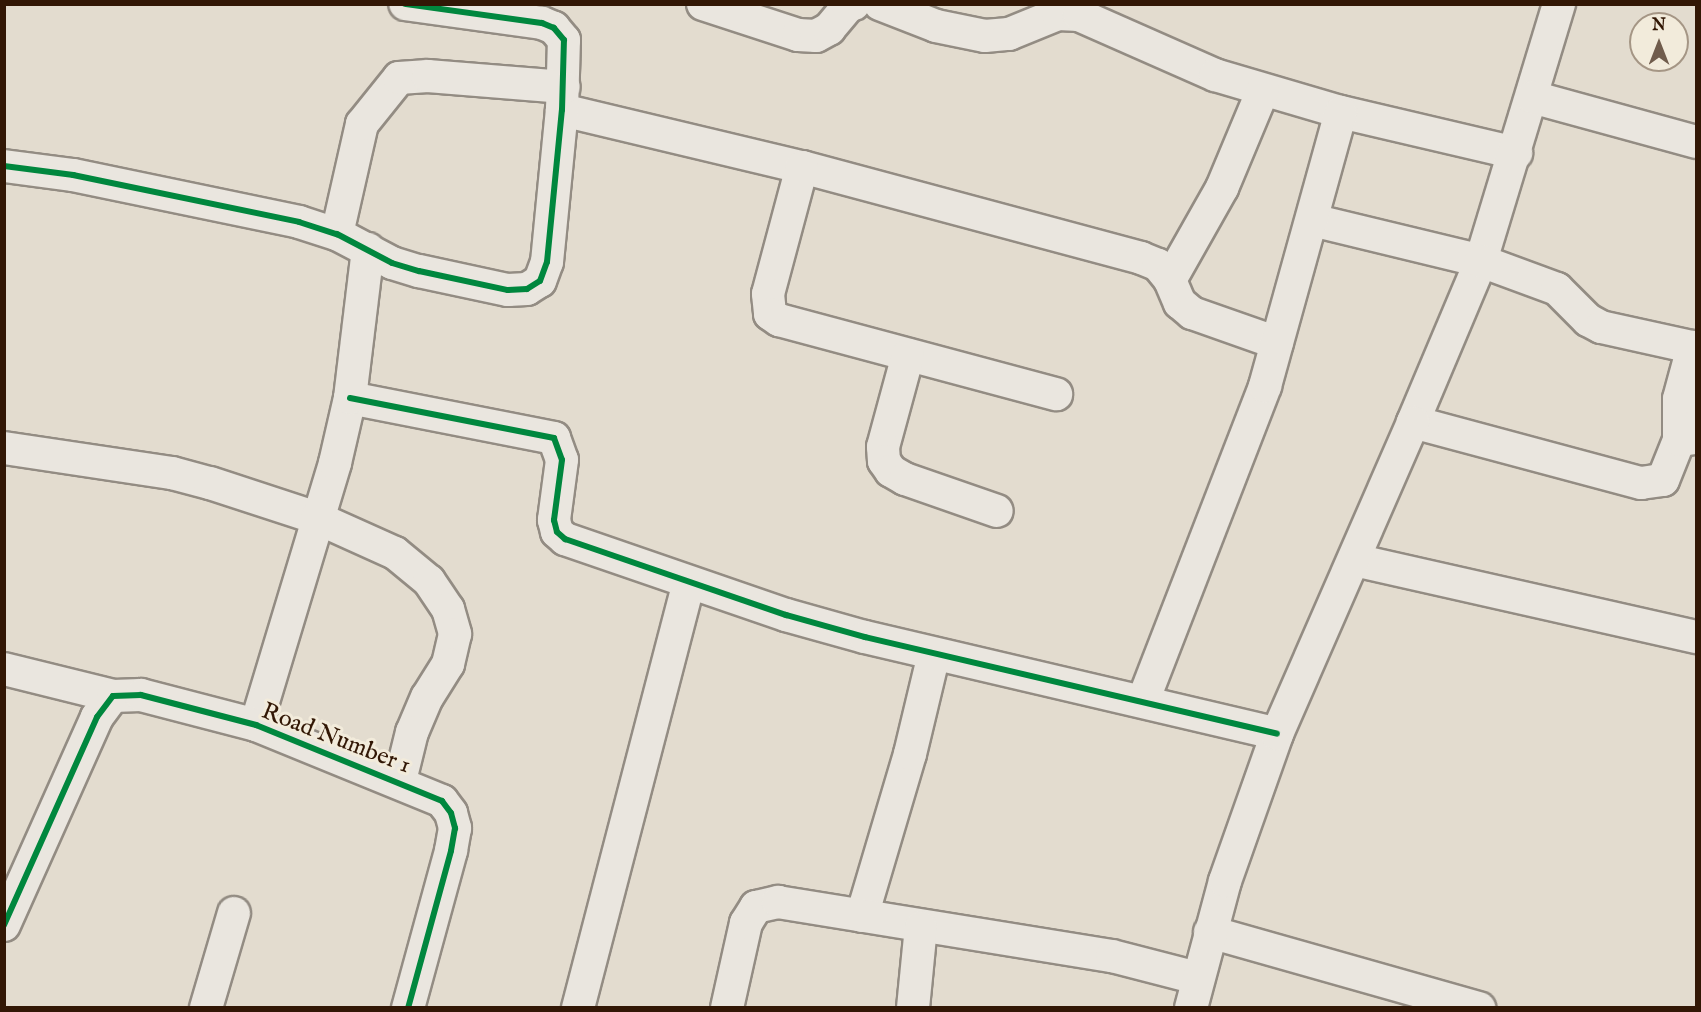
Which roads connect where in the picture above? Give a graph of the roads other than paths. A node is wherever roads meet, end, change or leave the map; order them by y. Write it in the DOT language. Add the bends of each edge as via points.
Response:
graph roads {
  1 [pos="405,4"];
  2 [pos="703,4"];
  3 [pos="854,4"];
  4 [pos="880,4"];
  5 [pos="1559,4"];
  6 [pos="503,11"];
  7 [pos="1263,90"];
  8 [pos="563,98"];
  9 [pos="1532,98"];
  10 [pos="1341,112"];
  11 [pos="1696,142"];
  12 [pos="1516,153"];
  13 [pos="4,166"];
  14 [pos="802,167"];
  15 [pos="1312,220"];
  16 [pos="337,234"];
  17 [pos="368,249"];
  18 [pos="1481,261"];
  19 [pos="1170,280"];
  20 [pos="1277,343"];
  21 [pos="1695,347"];
  22 [pos="908,355"];
  23 [pos="1056,394"];
  24 [pos="350,398"];
  25 [pos="1413,422"];
  26 [pos="1688,439"];
  27 [pos="4,448"];
  28 [pos="997,511"];
  29 [pos="317,518"];
  30 [pos="1354,560"];
  31 [pos="689,583"];
  32 [pos="1696,637"];
  33 [pos="934,654"];
  34 [pos="4,669"];
  35 [pos="113,696"];
  36 [pos="1143,701"];
  37 [pos="256,725"];
  38 [pos="1277,734"];
  39 [pos="400,781"];
  40 [pos="234,913"];
  41 [pos="862,916"];
  42 [pos="4,926"];
  43 [pos="921,927"];
  44 [pos="1210,932"];
  45 [pos="1194,993"];
  46 [pos="206,1008"];
  47 [pos="408,1008"];
  48 [pos="578,1008"];
  49 [pos="727,1008"];
  50 [pos="913,1008"];
  51 [pos="1479,1008"];
  1 -- 6 [label="street"];
  2 -- 3 [label="street" via="798,35 816,36 830,29"];
  4 -- 7 [label="street" via="936,26 985,36 1009,33 1058,14 1079,15 1173,59"];
  5 -- 9 [label="street"];
  6 -- 8 [label="street" via="542,23 559,34 567,54"];
  7 -- 10 [label="street"];
  7 -- 19 [label="street" via="1222,188"];
  8 -- 14 [label="street"];
  8 -- 16 [label="street" via="428,76 399,78 362,124"];
  8 -- 17 [label="street" via="547,262 540,281 527,289 508,290 419,271 392,263"];
  9 -- 11 [label="street"];
  9 -- 12 [label="street"];
  10 -- 12 [label="street"];
  10 -- 15 [label="street"];
  12 -- 18 [label="street"];
  13 -- 16 [label="street" via="73,175 299,222"];
  14 -- 19 [label="street" via="1130,255 1158,266"];
  14 -- 22 [label="street" via="768,294 771,314 779,320"];
  15 -- 18 [label="street"];
  15 -- 20 [label="street"];
  16 -- 17 [label="street"];
  17 -- 24 [label="street"];
  18 -- 21 [label="street" via="1557,289 1588,320 1601,327"];
  18 -- 25 [label="street"];
  19 -- 20 [label="street" via="1180,303 1192,313"];
  20 -- 36 [label="street" via="1218,512"];
  21 -- 26 [label="street" via="1679,399"];
  22 -- 23 [label="street"];
  22 -- 28 [label="street" via="883,447 884,461 891,471 905,479"];
  24 -- 29 [label="street"];
  24 -- 31 [label="street" via="554,438 562,460 554,520 557,532 565,539"];
  25 -- 26 [label="street" via="1641,483 1663,480"];
  25 -- 30 [label="street"];
  27 -- 29 [label="street" via="172,473"];
  29 -- 37 [label="street"];
  29 -- 39 [label="street" via="395,553 429,581 448,609 455,634 448,664 427,697"];
  30 -- 32 [label="street"];
  30 -- 38 [label="street"];
  31 -- 33 [label="street" via="786,615"];
  31 -- 48 [label="street"];
  33 -- 36 [label="street"];
  33 -- 41 [label="street" via="910,754"];
  34 -- 35 [label="street, Road Number 1"];
  35 -- 37 [label="street, Road Number 1" via="141,695"];
  35 -- 42 [label="street" via="97,717"];
  36 -- 38 [label="street"];
  37 -- 39 [label="street, Road Number 1"];
  38 -- 44 [label="street"];
  39 -- 47 [label="street, Road Number 1" via="442,801 455,828"];
  40 -- 46 [label="street"];
  41 -- 43 [label="street"];
  41 -- 49 [label="street" via="778,902 756,907 746,923 734,962"];
  43 -- 45 [label="street" via="1112,956"];
  43 -- 50 [label="street"];
  44 -- 45 [label="street"];
  44 -- 51 [label="street"];
}
